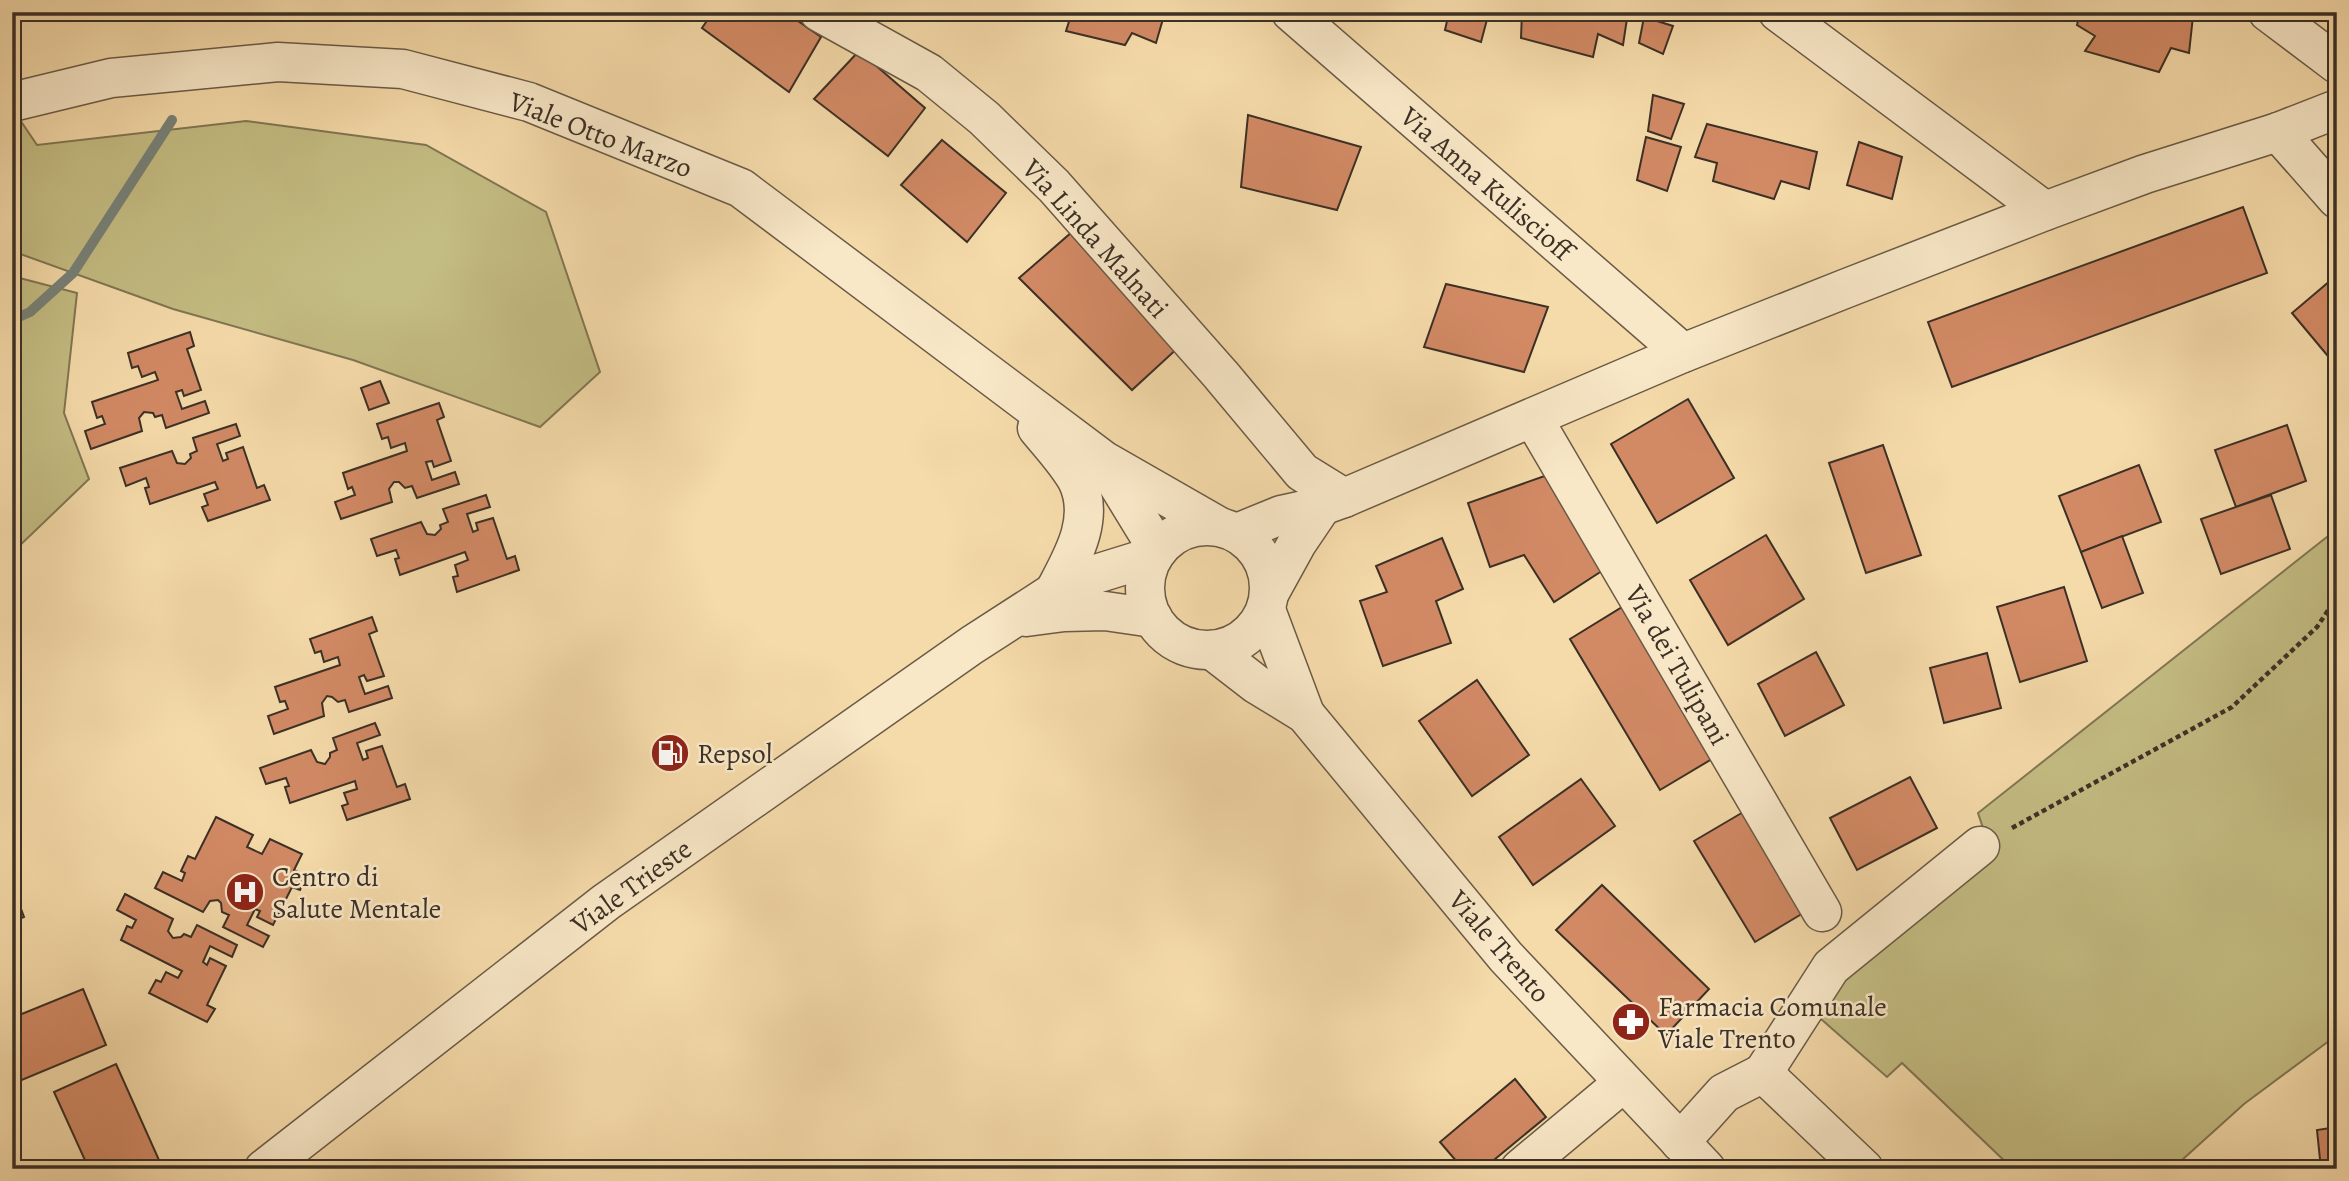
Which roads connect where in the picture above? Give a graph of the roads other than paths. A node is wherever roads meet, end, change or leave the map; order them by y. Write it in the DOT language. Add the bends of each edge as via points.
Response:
graph roads {
  1 [pos="819,12"];
  2 [pos="1291,12"];
  3 [pos="1779,12"];
  4 [pos="2268,12"];
  5 [pos="2337,64"];
  6 [pos="12,102"];
  7 [pos="2337,108"];
  8 [pos="2278,132"];
  9 [pos="2337,199"];
  10 [pos="2045,211"];
  11 [pos="1683,353"];
  12 [pos="1010,393"];
  13 [pos="1534,418"];
  14 [pos="1103,460"];
  15 [pos="1333,502"];
  16 [pos="1228,530"];
  17 [pos="1156,553"];
  18 [pos="1054,592"];
  19 [pos="1268,601"];
  20 [pos="1153,618"];
  21 [pos="1010,619"];
  22 [pos="1212,650"];
  23 [pos="1305,714"];
  24 [pos="1980,846"];
  25 [pos="1822,912"];
  26 [pos="1763,1073"];
  27 [pos="1623,1083"];
  28 [pos="1693,1156"];
  29 [pos="264,1169"];
  30 [pos="1520,1169"];
  31 [pos="1864,1169"];
  1 -- 15 [label="street, Via Linda Malnati" via="929,73 984,118 1054,186"];
  2 -- 11 [label="street, Via Anna Kuliscioff"];
  3 -- 10 [label="street"];
  4 -- 5 [label="street"];
  6 -- 12 [label="street, Viale Otto Marzo" via="111,78 278,62 403,69 529,102 741,188"];
  7 -- 8 [label="street"];
  8 -- 9 [label="street"];
  8 -- 10 [label="street"];
  10 -- 11 [label="street"];
  11 -- 13 [label="street"];
  12 -- 14 [label="street, Viale Otto Marzo"];
  12 -- 18 [label="street" via="1077,481 1085,513 1077,549"];
  13 -- 15 [label="street"];
  13 -- 25 [label="street, Via dei Tulipani"];
  14 -- 16 [label="street, Viale Otto Marzo"];
  14 -- 17 [label="street, Viale Otto Marzo"];
  15 -- 16 [label="street"];
  15 -- 19 [label="street"];
  16 -- 17 [label="street" via="1203,526 1186,530"];
  16 -- 19 [label="street" via="1251,544 1261,558 1268,575"];
  17 -- 18 [label="street, Viale Trieste"];
  17 -- 20 [label="street" via="1146,576"];
  18 -- 21 [label="street, Viale Trieste"];
  19 -- 22 [label="street" via="1260,622 1244,638"];
  19 -- 23 [label="street, Viale Trento"];
  20 -- 21 [label="street, Viale Trieste" via="1105,611"];
  20 -- 22 [label="street" via="1177,643"];
  21 -- 29 [label="street, Viale Trieste" via="606,902"];
  22 -- 23 [label="street, Viale Trento"];
  23 -- 27 [label="street, Viale Trento" via="1506,957"];
  24 -- 26 [label="street" via="1831,967"];
  26 -- 28 [label="street" via="1724,1093"];
  26 -- 31 [label="street"];
  27 -- 28 [label="street, Viale Trento"];
  27 -- 30 [label="street"];
}
